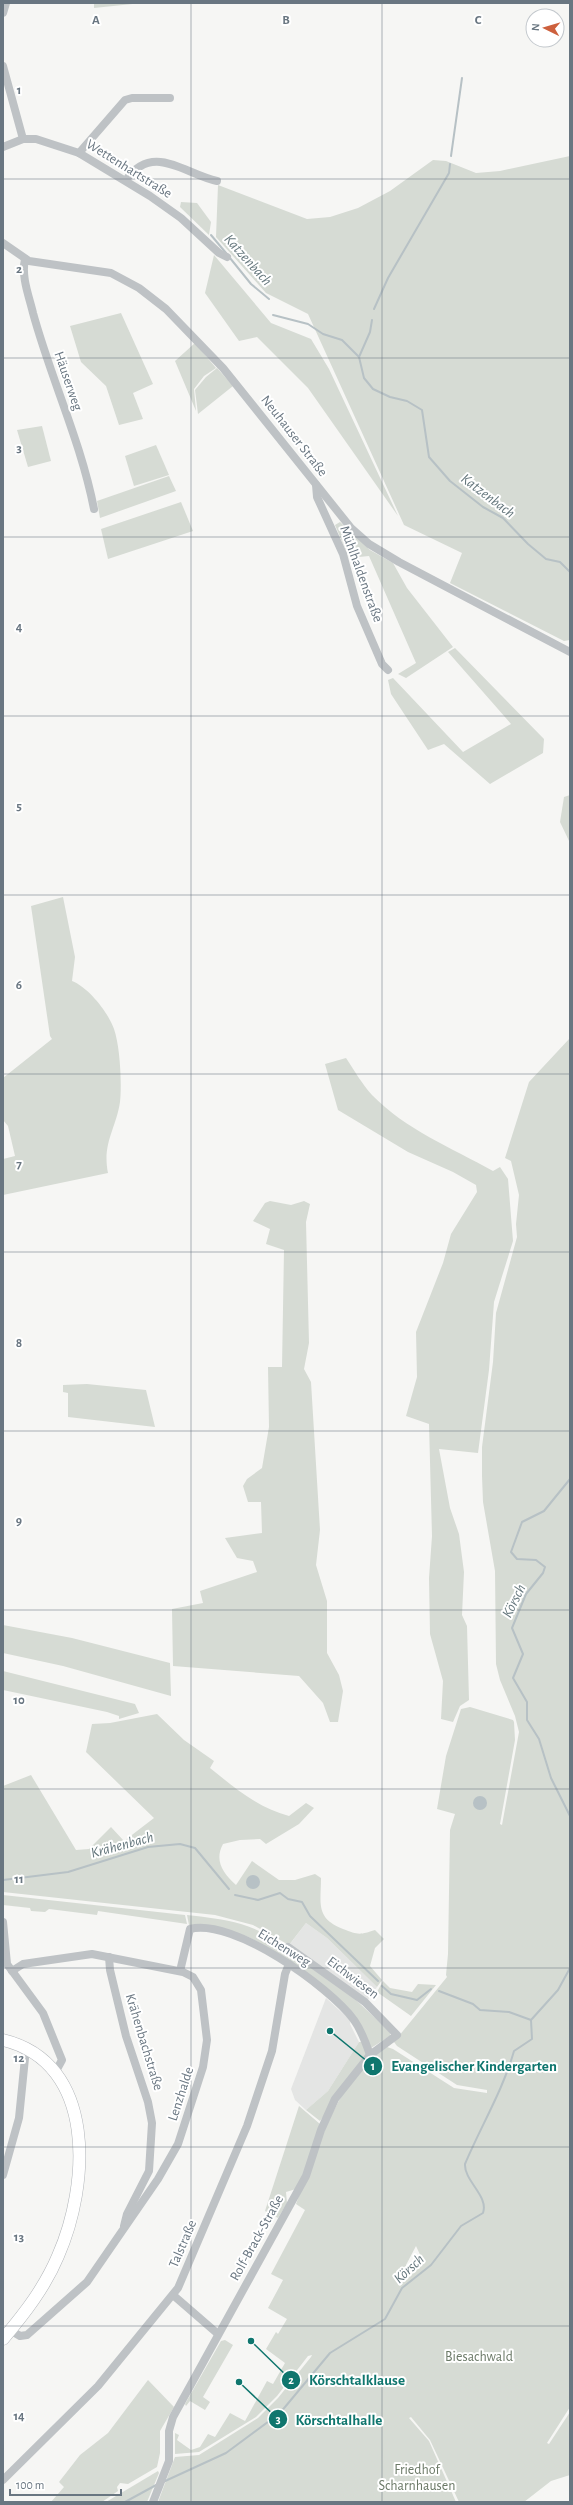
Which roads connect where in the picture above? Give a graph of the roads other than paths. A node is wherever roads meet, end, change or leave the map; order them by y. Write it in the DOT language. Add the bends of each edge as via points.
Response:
graph roads {
  1 [pos="6,3"];
  2 [pos="3,13"];
  3 [pos="3,66"];
  4 [pos="170,98"];
  5 [pos="23,140"];
  6 [pos="3,147"];
  7 [pos="79,153"];
  8 [pos="126,180"];
  9 [pos="218,182"];
  10 [pos="3,243"];
  11 [pos="227,257"];
  12 [pos="25,260"];
  13 [pos="316,485"];
  14 [pos="94,509"];
  15 [pos="570,652"];
  16 [pos="388,670"];
  17 [pos="3,1922"];
  18 [pos="288,1947"];
  19 [pos="109,1957"];
  20 [pos="289,1964"];
  21 [pos="12,1971"];
  22 [pos="180,1971"];
  23 [pos="397,2035"];
  24 [pos="3,2040"];
  25 [pos="26,2048"];
  26 [pos="370,2055"];
  27 [pos="56,2071"];
  28 [pos="3,2175"];
  29 [pos="124,2226"];
  30 [pos="173,2295"];
  31 [pos="7,2334"];
  32 [pos="218,2334"];
  33 [pos="3,2480"];
  34 [pos="153,2502"];
  1 -- 2 [label="street"];
  3 -- 5 [label="street"];
  4 -- 7 [label="street" via="125,100"];
  5 -- 6 [label="street, Wettenhartstraße"];
  5 -- 7 [label="street, Wettenhartstraße" via="44,140"];
  7 -- 8 [label="street, Wettenhartstraße"];
  8 -- 9 [label="street" via="135,167 154,162 171,164"];
  8 -- 11 [label="street, Wettenhartstraße" via="181,218 219,253"];
  10 -- 12 [label="street, Neuhauser Straße"];
  12 -- 13 [label="street, Neuhauser Straße" via="111,273 148,294 215,358"];
  12 -- 14 [label="street, Häuserweg" via="24,276 39,334"];
  13 -- 15 [label="street, Neuhauser Straße" via="351,528 369,544"];
  13 -- 16 [label="street, Mühlhaldenstraße" via="317,497 343,554 357,606 382,664"];
  17 -- 21 [label="street" via="6,1960"];
  18 -- 23 [label="street, Eichwiesen" via="368,2005"];
  19 -- 21 [label="street, Lenzhalde" via="89,1954 23,1964"];
  19 -- 22 [label="street, Lenzhalde"];
  19 -- 29 [label="street, Krähenbachstraße" via="126,2036 148,2102 152,2123 149,2171 127,2214"];
  20 -- 22 [label="street, Eichenweg" via="259,1945 240,1937 193,1928 188,1932"];
  20 -- 26 [label="street, Eichenweg" via="350,2015"];
  20 -- 30 [label="street, Talstraße" via="284,1974 272,2051 247,2126 184,2276"];
  21 -- 27 [label="street" via="44,2016 62,2060"];
  22 -- 29 [label="street, Lenzhalde" via="193,1977 202,1993 207,2033 204,2063 175,2150 151,2190"];
  23 -- 26 [label="street, Rolf-Brack-Straße"];
  24 -- 25 [label="main road"];
  25 -- 27 [label="main road" via="40,2056"];
  25 -- 28 [label="street" via="19,2118"];
  26 -- 32 [label="street, Rolf-Brack-Straße" via="333,2103 306,2176"];
  27 -- 31 [label="main road" via="68,2091 77,2126 79,2160 75,2201 65,2239 51,2271 33,2302"];
  29 -- 31 [label="street, Lenzhalde" via="90,2279 76,2295 26,2335"];
  30 -- 32 [label="street"];
  30 -- 33 [label="street, Talstraße" via="98,2386"];
  32 -- 34 [label="street, Rolf-Brack-Straße" via="172,2419 167,2469"];
}
